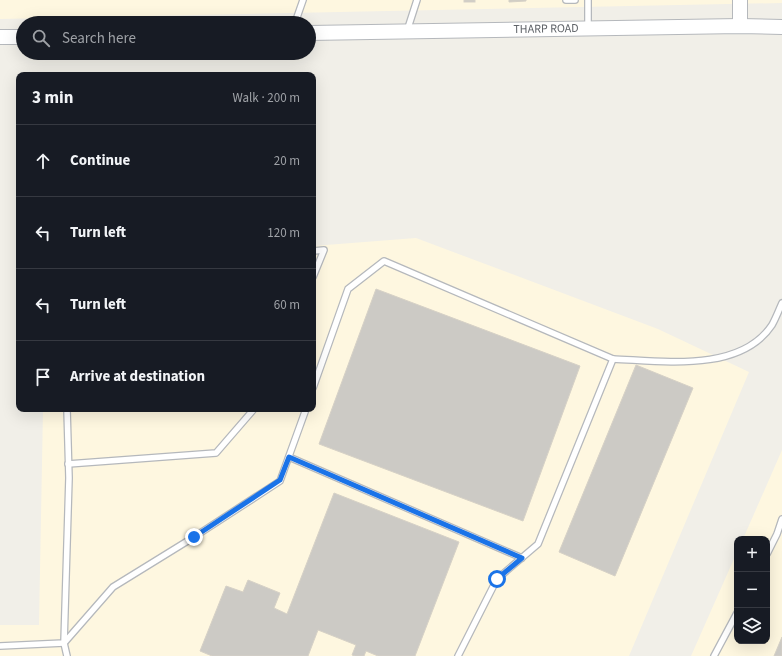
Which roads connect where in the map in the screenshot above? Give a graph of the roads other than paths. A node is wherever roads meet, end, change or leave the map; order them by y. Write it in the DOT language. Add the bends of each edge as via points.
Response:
graph roads {
  1 [pos="303,0"];
  2 [pos="417,0"];
  3 [pos="566,0"];
  4 [pos="575,0"];
  5 [pos="588,0"];
  6 [pos="740,0"];
  7 [pos="297,16"];
  8 [pos="740,26"];
  9 [pos="782,27"];
  10 [pos="588,29"];
  11 [pos="407,31"];
  12 [pos="316,33"];
  13 [pos="0,37"];
  14 [pos="16,37"];
  15 [pos="316,251"];
  16 [pos="316,270"];
  17 [pos="782,303"];
  18 [pos="613,359"];
  19 [pos="316,380"];
  20 [pos="67,412"];
  21 [pos="251,412"];
  22 [pos="305,412"];
  23 [pos="289,457"];
  24 [pos="68,464"];
  25 [pos="782,519"];
  26 [pos="770,548"];
  27 [pos="522,558"];
  28 [pos="734,619"];
  29 [pos="64,643"];
  30 [pos="0,646"];
  31 [pos="67,656"];
  32 [pos="458,656"];
  33 [pos="714,656"];
  1 -- 7 [label="lane"];
  2 -- 11 [label="lane"];
  3 -- 4 [label="lane"];
  5 -- 10 [label="lane"];
  6 -- 8 [label="street"];
  8 -- 9 [label="street, THARP ROAD"];
  8 -- 10 [label="street, THARP ROAD"];
  10 -- 11 [label="street, THARP ROAD"];
  11 -- 12 [label="street, THARP ROAD"];
  13 -- 14 [label="street"];
  15 -- 16 [label="lane" via="324,250"];
  17 -- 18 [label="lane" via="772,325 757,341 743,350 726,356 680,362"];
  18 -- 19 [label="lane" via="384,261 348,289"];
  18 -- 27 [label="lane" via="538,544"];
  20 -- 24 [label="lane"];
  21 -- 24 [label="lane" via="216,453"];
  22 -- 23 [label="lane"];
  23 -- 27 [label="lane"];
  23 -- 29 [label="lane" via="280,480 113,587"];
  24 -- 29 [label="lane"];
  25 -- 26 [label="lane"];
  27 -- 32 [label="lane" via="497,579"];
  28 -- 33 [label="lane"];
  29 -- 30 [label="lane"];
  29 -- 31 [label="lane"];
}
